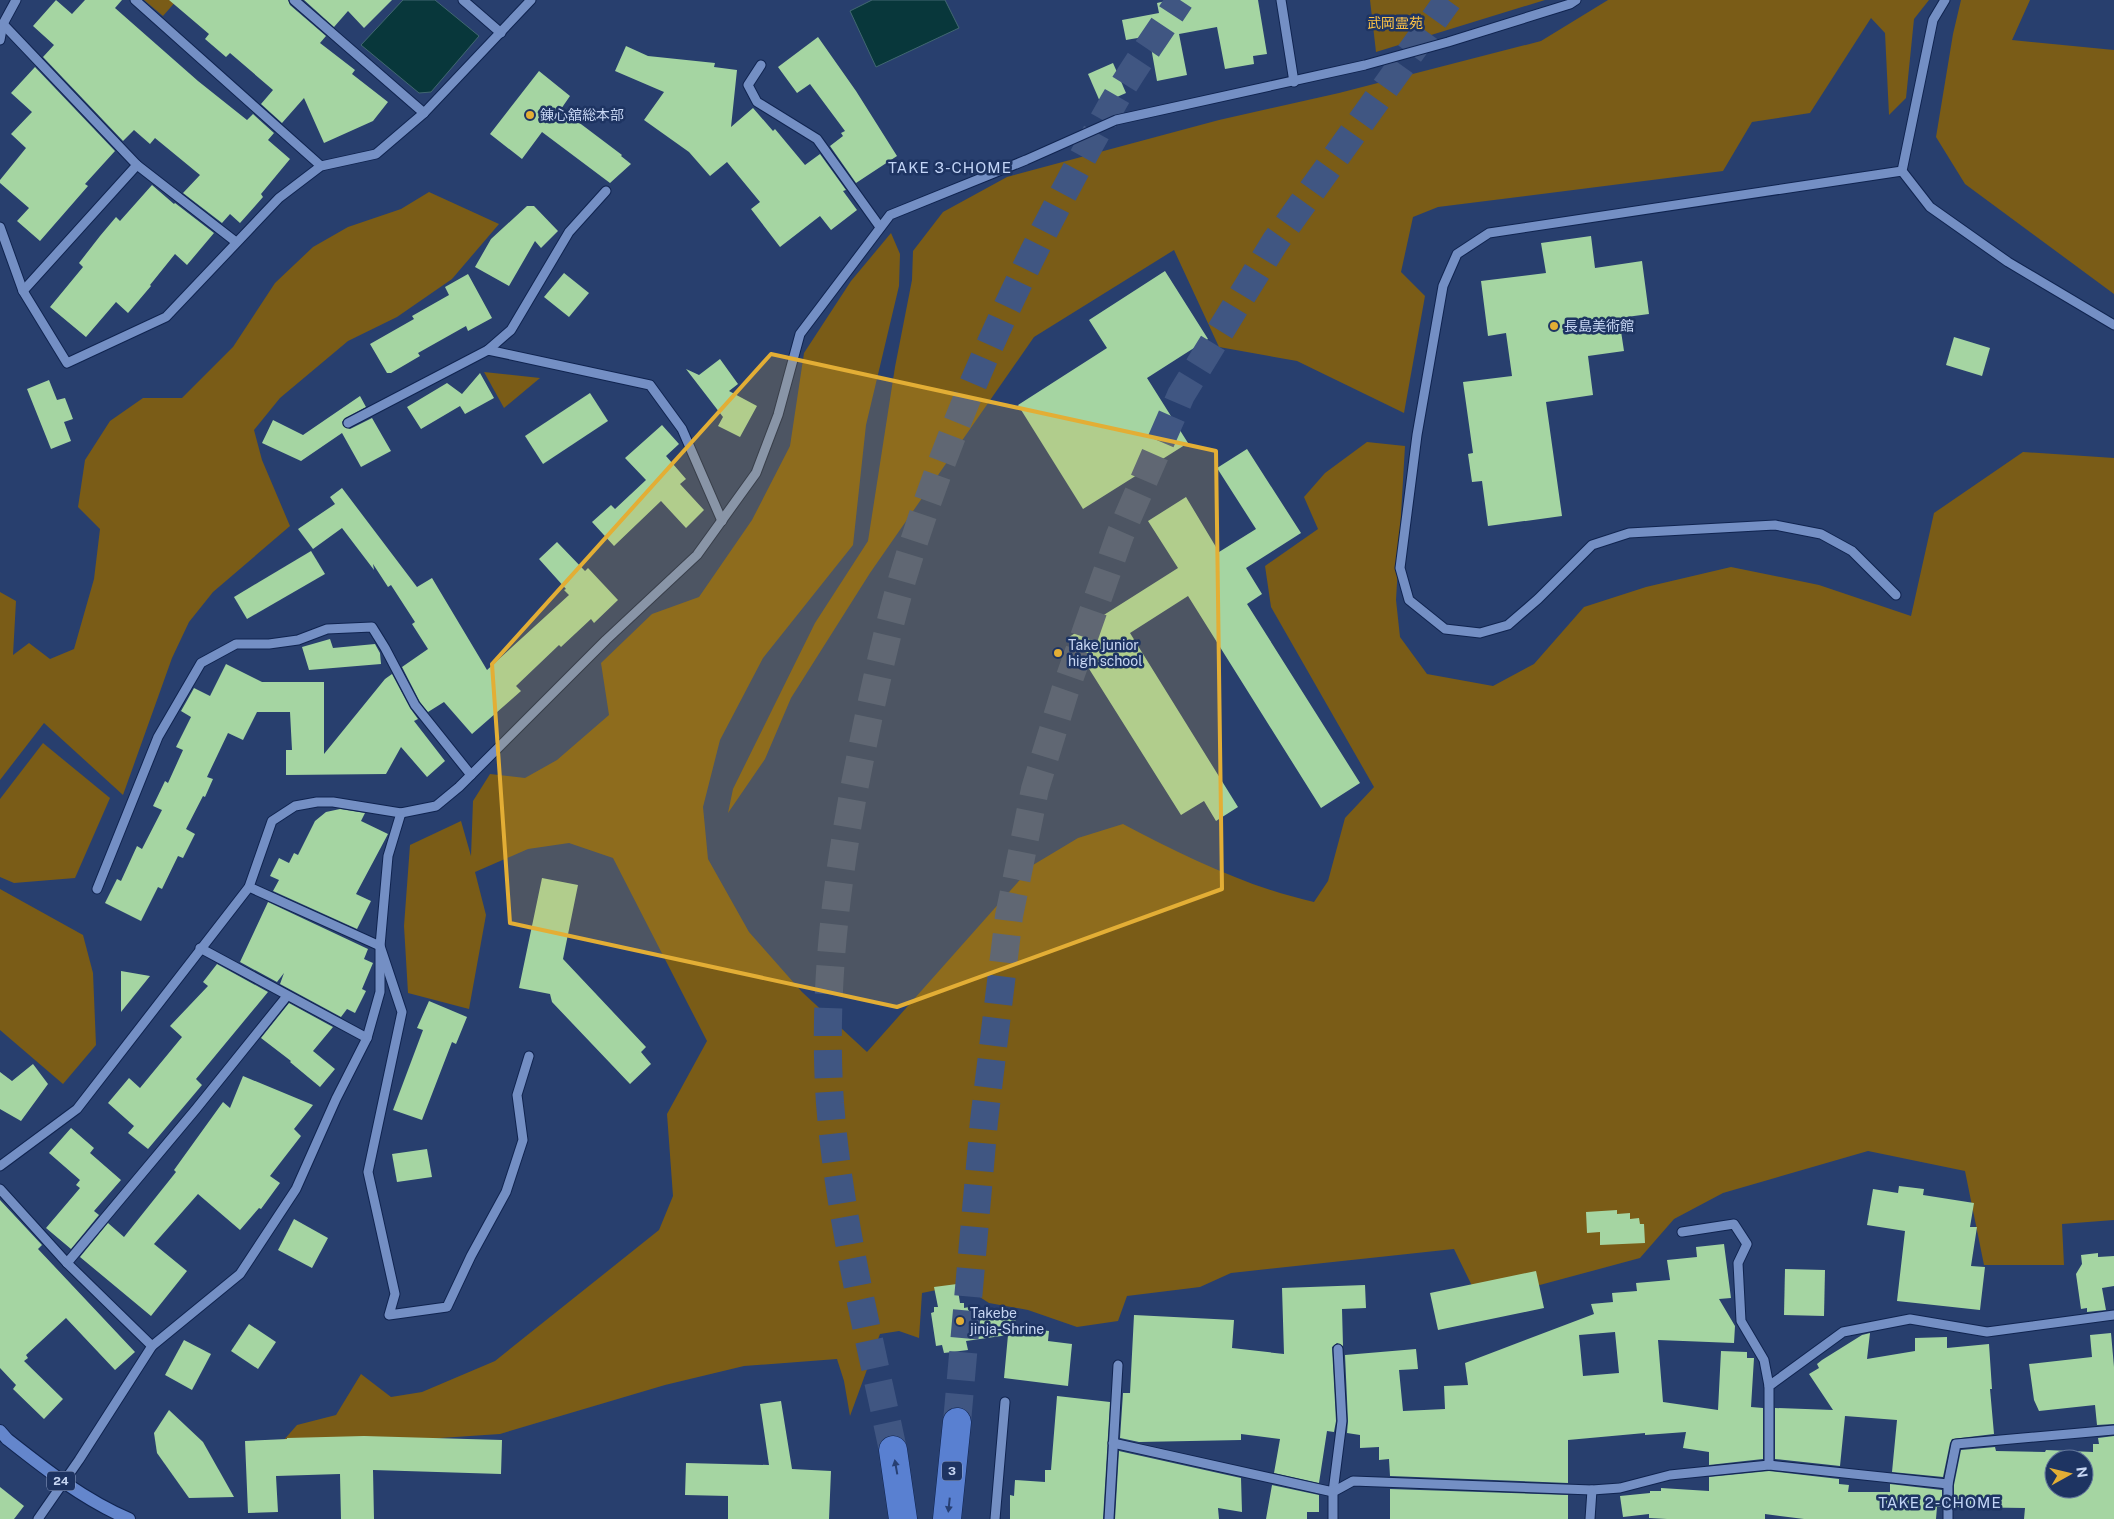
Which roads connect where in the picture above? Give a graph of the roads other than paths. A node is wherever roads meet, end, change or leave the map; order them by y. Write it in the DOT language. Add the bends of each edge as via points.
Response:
graph roads {
  1 [pos="16,0"];
  2 [pos="135,0"];
  3 [pos="294,0"];
  4 [pos="463,0"];
  5 [pos="531,0"];
  6 [pos="1281,0"];
  7 [pos="1576,0"];
  8 [pos="1945,0"];
  9 [pos="3,24"];
  10 [pos="501,33"];
  11 [pos="0,40"];
  12 [pos="761,65"];
  13 [pos="1294,82"];
  14 [pos="424,113"];
  15 [pos="137,165"];
  16 [pos="321,166"];
  17 [pos="1902,171"];
  18 [pos="606,191"];
  19 [pos="0,227"];
  20 [pos="880,227"];
  21 [pos="236,242"];
  22 [pos="23,291"];
  23 [pos="2114,325"];
  24 [pos="488,350"];
  25 [pos="348,422"];
  26 [pos="722,521"];
  27 [pos="1896,595"];
  28 [pos="471,775"];
  29 [pos="401,813"];
  30 [pos="249,887"];
  31 [pos="97,889"];
  32 [pos="380,946"];
  33 [pos="200,948"];
  34 [pos="287,996"];
  35 [pos="367,1038"];
  36 [pos="529,1056"];
  37 [pos="0,1166"];
  38 [pos="0,1189"];
  39 [pos="1682,1232"];
  40 [pos="67,1263"];
  41 [pos="2114,1315"];
  42 [pos="152,1346"];
  43 [pos="1338,1349"];
  44 [pos="1118,1365"];
  45 [pos="1769,1386"];
  46 [pos="1005,1402"];
  47 [pos="958,1422"];
  48 [pos="2114,1430"];
  49 [pos="0,1431"];
  50 [pos="1113,1443"];
  51 [pos="893,1450"];
  52 [pos="1769,1465"];
  53 [pos="64,1483"];
  54 [pos="1948,1484"];
  55 [pos="1592,1490"];
  56 [pos="1333,1492"];
  57 [pos="38,1519"];
  58 [pos="129,1519"];
  59 [pos="903,1519"];
  60 [pos="947,1519"];
  61 [pos="995,1519"];
  62 [pos="1109,1519"];
  63 [pos="1333,1519"];
  64 [pos="1590,1519"];
  65 [pos="1948,1519"];
  1 -- 9 [label="street"];
  2 -- 16 [label="street"];
  3 -- 14 [label="street"];
  4 -- 10 [label="street"];
  5 -- 10 [label="street"];
  6 -- 13 [label="street"];
  7 -- 13 [label="street" via="1448,42"];
  8 -- 17 [label="street" via="1933,20"];
  9 -- 11 [label="street"];
  9 -- 15 [label="street"];
  10 -- 14 [label="street"];
  12 -- 20 [label="street" via="748,85 756,102 817,138"];
  13 -- 20 [label="street" via="1116,120 890,215"];
  14 -- 16 [label="street" via="376,154"];
  15 -- 21 [label="street"];
  15 -- 22 [label="street"];
  16 -- 21 [label="street" via="279,198"];
  17 -- 23 [label="street" via="1930,207 2008,262"];
  17 -- 27 [label="street" via="1488,233 1457,254 1443,286 1417,435 1400,568 1409,600 1445,629 1480,633 1508,625 1592,545 1629,533 1775,525 1821,534 1852,551"];
  18 -- 24 [label="street" via="569,232 511,330"];
  19 -- 22 [label="street"];
  20 -- 26 [label="street" via="800,334 778,416 756,473"];
  21 -- 22 [label="street" via="166,317 68,363"];
  24 -- 25 [label="street"];
  24 -- 26 [label="street" via="650,385 682,429"];
  26 -- 28 [label="street" via="697,555 606,640"];
  28 -- 29 [label="street" via="436,806"];
  28 -- 31 [label="street" via="415,705 372,627 327,629 298,640 269,644 236,644 201,663 158,737"];
  29 -- 30 [label="street" via="333,802 295,806 272,821"];
  29 -- 32 [label="street" via="388,856"];
  30 -- 32 [label="street"];
  30 -- 33 [label="street"];
  32 -- 35 [label="street" via="380,992"];
  32 -- 36 [label="street" via="402,1012 368,1172 395,1294 390,1315 447,1307 509,1184 523,1140 517,1094"];
  33 -- 34 [label="street"];
  33 -- 37 [label="street" via="77,1109"];
  34 -- 35 [label="street"];
  34 -- 40 [label="street"];
  35 -- 42 [label="street" via="296,1189 240,1274"];
  38 -- 40 [label="street"];
  39 -- 45 [label="street" via="1734,1224 1747,1244 1738,1263 1741,1321 1764,1360"];
  40 -- 42 [label="street"];
  41 -- 45 [label="street" via="1987,1332 1910,1320 1843,1332"];
  42 -- 53 [label="street"];
  43 -- 56 [label="street" via="1342,1420"];
  44 -- 50 [label="street"];
  45 -- 52 [label="street"];
  46 -- 61 [label="street"];
  47 -- 60 [label="highway, 3, one-way"];
  48 -- 54 [label="street" via="1956,1444"];
  49 -- 53 [label="main road, 24"];
  50 -- 56 [label="street"];
  50 -- 62 [label="street"];
  59 -- 51 [label="highway, one-way"];
  52 -- 54 [label="street"];
  52 -- 55 [label="street" via="1670,1475 1620,1488"];
  53 -- 57 [label="street"];
  53 -- 58 [label="main road, 24"];
  54 -- 65 [label="street"];
  55 -- 56 [label="street" via="1353,1481"];
  55 -- 64 [label="street"];
  56 -- 63 [label="street"];
}
